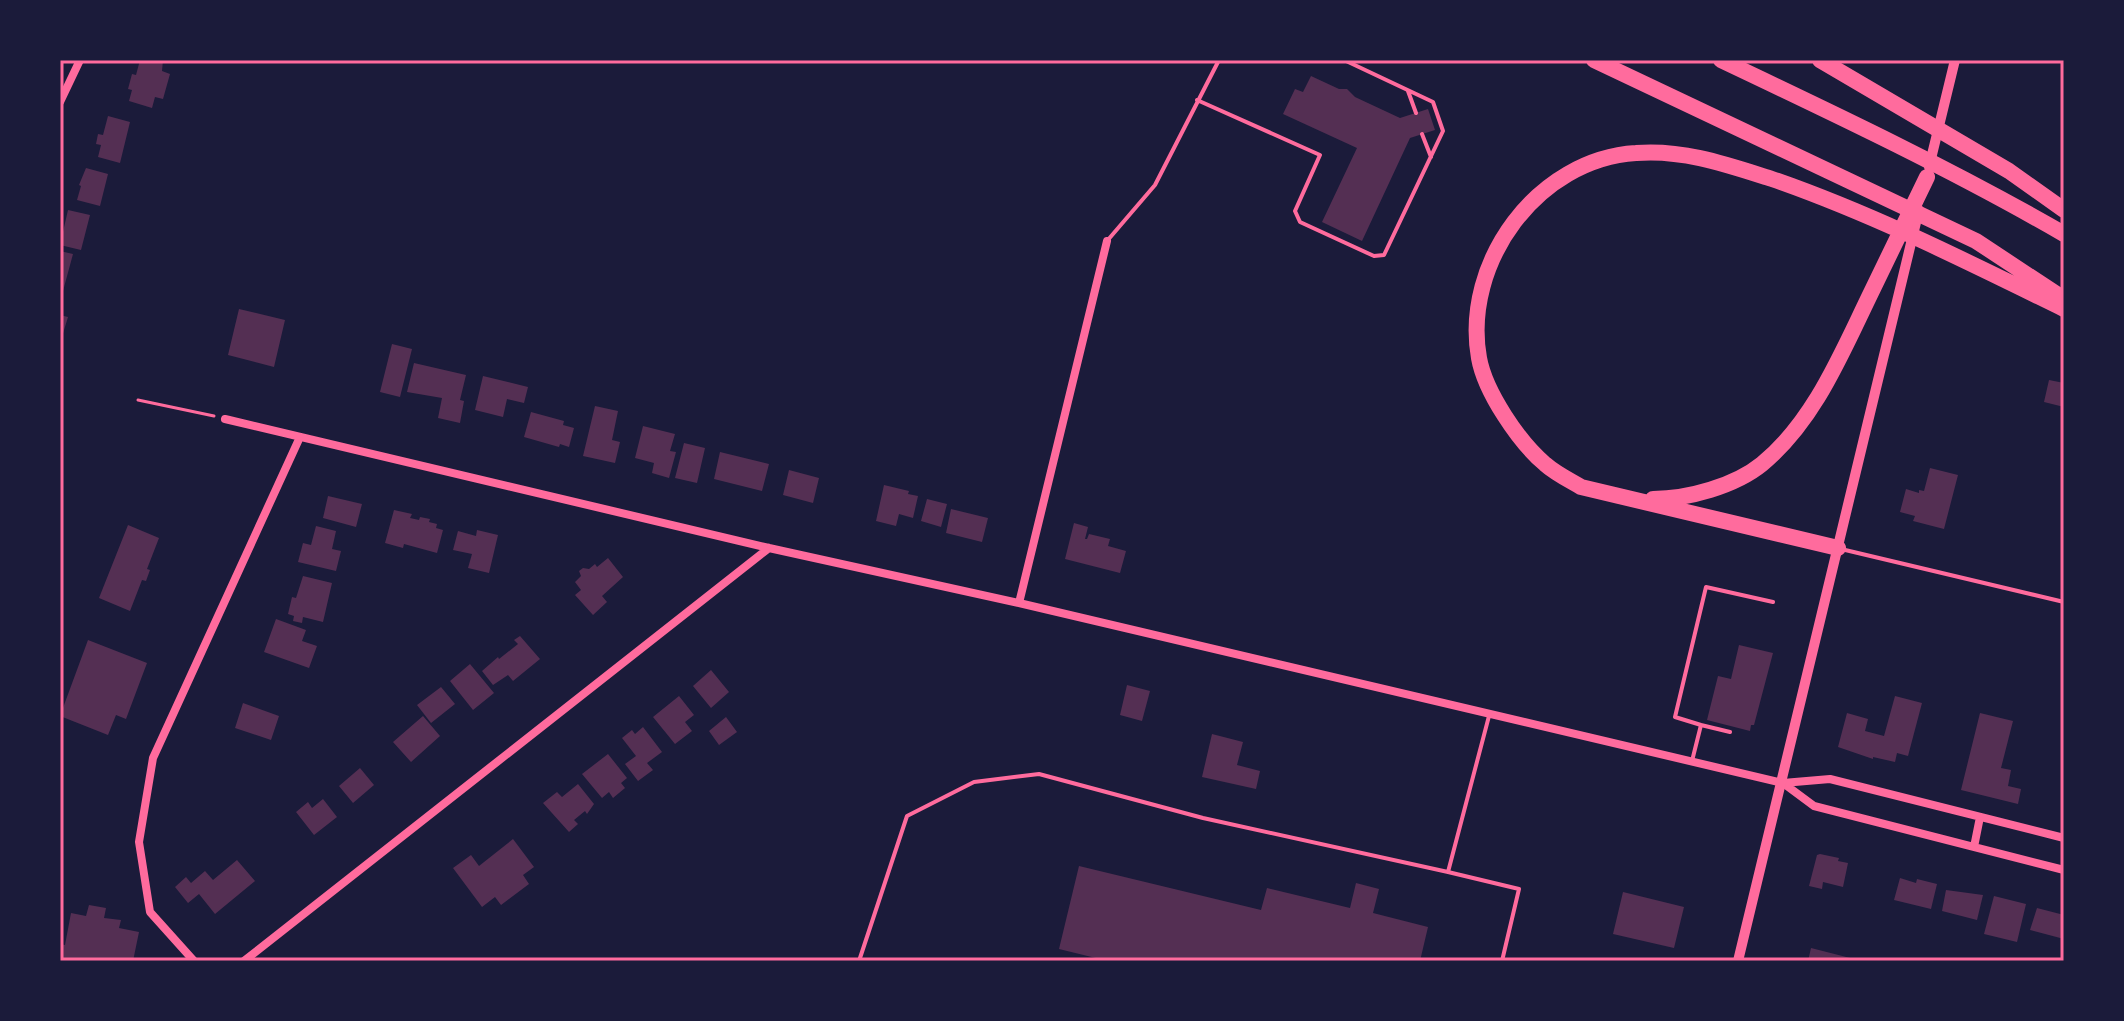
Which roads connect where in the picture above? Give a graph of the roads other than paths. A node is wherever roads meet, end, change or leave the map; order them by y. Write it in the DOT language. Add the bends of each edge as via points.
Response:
graph roads {
  1 [pos="80,60"];
  2 [pos="1219,60"];
  3 [pos="1344,60"];
  4 [pos="1594,60"];
  5 [pos="1721,60"];
  6 [pos="1820,60"];
  7 [pos="1955,60"];
  8 [pos="1408,91"];
  9 [pos="1197,100"];
  10 [pos="60,102"];
  11 [pos="1416,113"];
  12 [pos="1422,134"];
  13 [pos="1431,157"];
  14 [pos="1927,177"];
  15 [pos="2064,210"];
  16 [pos="2064,234"];
  17 [pos="1107,241"];
  18 [pos="2064,299"];
  19 [pos="2064,309"];
  20 [pos="225,419"];
  21 [pos="300,437"];
  22 [pos="1624,498"];
  23 [pos="769,548"];
  24 [pos="1838,548"];
  25 [pos="1773,602"];
  26 [pos="2064,602"];
  27 [pos="1019,603"];
  28 [pos="1490,714"];
  29 [pos="1701,725"];
  30 [pos="1730,732"];
  31 [pos="1692,761"];
  32 [pos="1783,783"];
  33 [pos="1980,817"];
  34 [pos="2064,838"];
  35 [pos="1974,847"];
  36 [pos="2064,870"];
  37 [pos="1448,872"];
  38 [pos="194,961"];
  39 [pos="244,961"];
  40 [pos="859,961"];
  41 [pos="1502,961"];
  42 [pos="1738,961"];
  1 -- 10 [label="street"];
  2 -- 9 [label="lane"];
  3 -- 8 [label="lane"];
  4 -- 18 [label="highway" via="1976,241"];
  5 -- 16 [label="highway" via="1966,179"];
  6 -- 15 [label="highway" via="2009,171"];
  7 -- 14 [label="street"];
  8 -- 11 [label="lane"];
  8 -- 13 [label="lane" via="1433,102 1443,131"];
  9 -- 13 [label="lane" via="1320,155 1295,211 1300,222 1374,256 1384,255"];
  9 -- 17 [label="lane" via="1155,185"];
  12 -- 13 [label="lane"];
  14 -- 22 [label="highway" via="1804,419 1762,464 1723,485 1671,499"];
  14 -- 24 [label="street"];
  17 -- 27 [label="street"];
  19 -- 22 [label="highway" via="1833,200 1720,162 1636,153 1593,160 1528,204 1505,234 1487,272 1477,318 1479,360 1518,436 1546,465 1581,487"];
  20 -- 21 [label="street"];
  21 -- 23 [label="street"];
  21 -- 38 [label="street" via="153,758 139,842 150,912"];
  22 -- 24 [label="highway"];
  23 -- 27 [label="street"];
  23 -- 39 [label="street"];
  24 -- 26 [label="lane"];
  24 -- 32 [label="street"];
  25 -- 29 [label="lane" via="1706,587 1675,717"];
  27 -- 28 [label="street"];
  28 -- 31 [label="street"];
  28 -- 37 [label="lane"];
  29 -- 30 [label="lane"];
  29 -- 31 [label="lane"];
  31 -- 32 [label="street"];
  32 -- 33 [label="street" via="1830,779"];
  32 -- 35 [label="street" via="1814,806"];
  32 -- 42 [label="street"];
  33 -- 34 [label="street"];
  33 -- 35 [label="street"];
  35 -- 36 [label="street"];
  37 -- 40 [label="lane" via="1203,818 1039,774 974,782 907,816"];
  37 -- 41 [label="lane" via="1519,889"];
}
